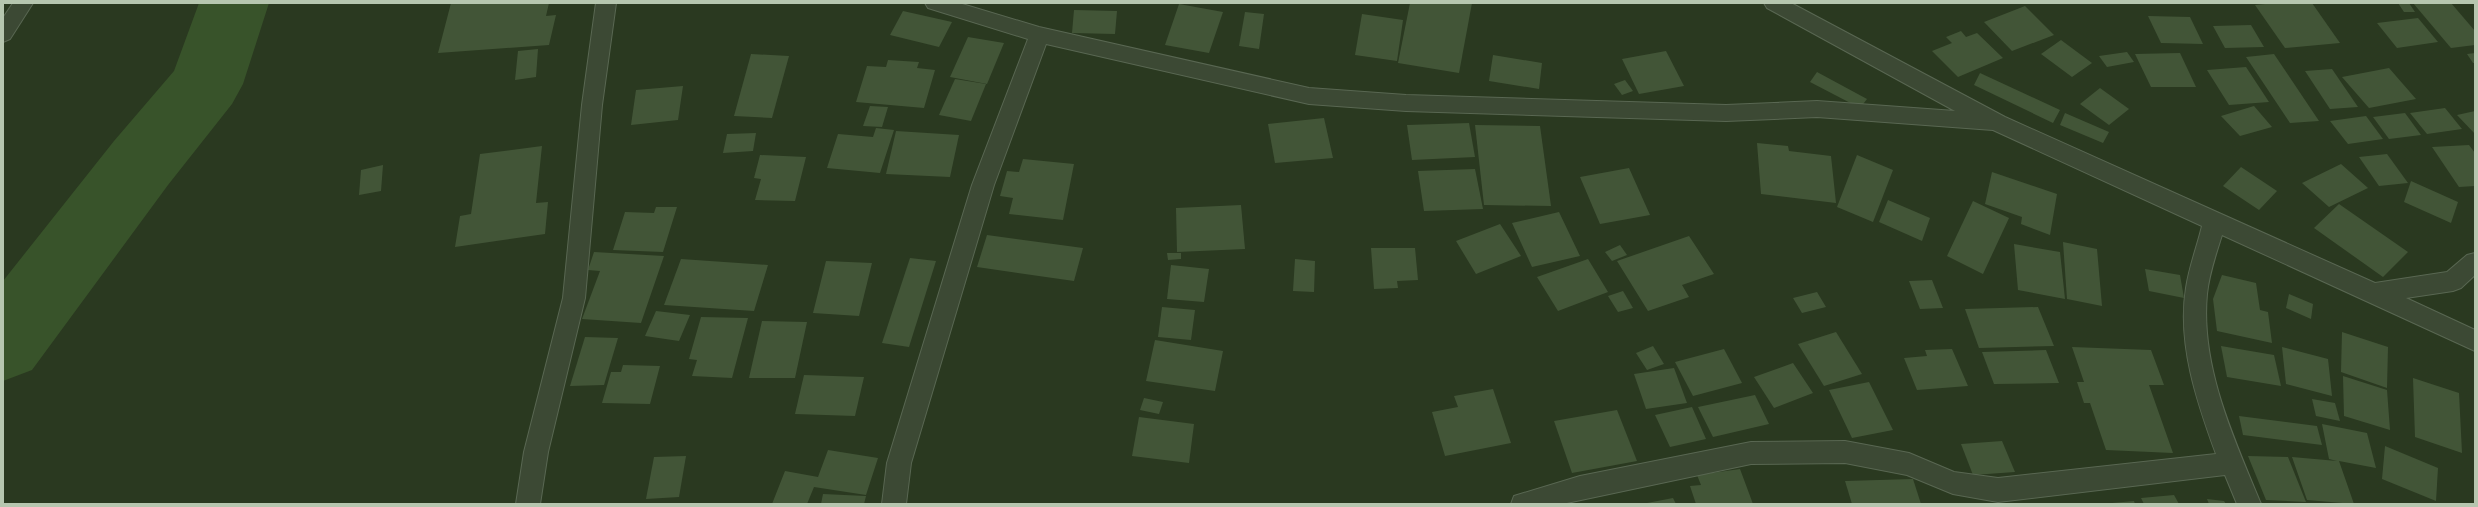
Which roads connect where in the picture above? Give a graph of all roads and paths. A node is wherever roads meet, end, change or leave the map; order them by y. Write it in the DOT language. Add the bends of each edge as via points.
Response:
graph roads {
  1 [pos="23,3"];
  2 [pos="606,3"];
  3 [pos="935,3"];
  4 [pos="1774,3"];
  5 [pos="3,34"];
  6 [pos="1039,35"];
  7 [pos="1997,122"];
  8 [pos="2214,222"];
  9 [pos="2475,262"];
  10 [pos="2375,293"];
  11 [pos="2475,341"];
  12 [pos="2232,463"];
  13 [pos="528,504"];
  14 [pos="894,504"];
  15 [pos="1523,504"];
  16 [pos="2249,504"];
  1 -- 5 [label="street"];
  2 -- 13 [label="street" via="595,68 574,296 566,340 541,429 529,486"];
  3 -- 6 [label="street"];
  4 -- 7 [label="street"];
  6 -- 7 [label="street" via="1309,96 1406,103 1726,113 1817,109"];
  6 -- 14 [label="street" via="983,185 899,463"];
  7 -- 8 [label="street"];
  8 -- 10 [label="street"];
  8 -- 12 [label="street" via="2196,295 2194,324 2201,368"];
  9 -- 10 [label="street" via="2453,281"];
  10 -- 11 [label="street"];
  12 -- 15 [label="street" via="1998,490 1953,483 1909,464 1845,452 1751,453 1580,487"];
  12 -- 16 [label="street"];
}
